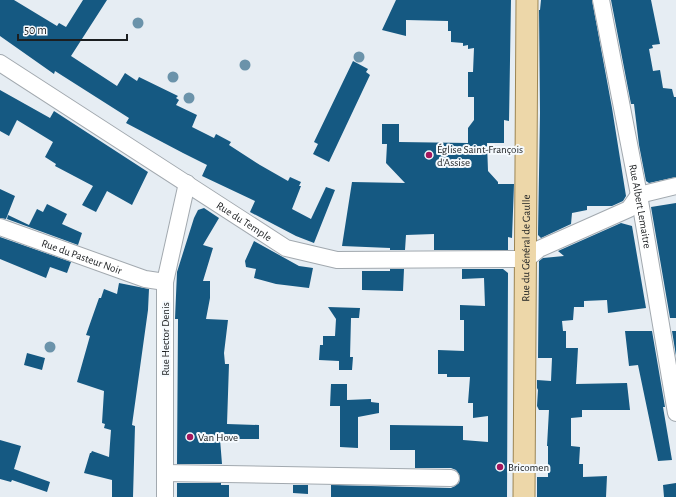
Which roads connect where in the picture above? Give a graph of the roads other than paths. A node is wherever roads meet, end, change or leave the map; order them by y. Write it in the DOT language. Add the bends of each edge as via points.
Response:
graph roads {
  1 [pos="527,0"];
  2 [pos="601,0"];
  3 [pos="0,63"];
  4 [pos="187,183"];
  5 [pos="676,186"];
  6 [pos="639,195"];
  7 [pos="0,227"];
  8 [pos="527,259"];
  9 [pos="165,282"];
  10 [pos="676,413"];
  11 [pos="165,473"];
  12 [pos="451,478"];
  13 [pos="165,497"];
  14 [pos="524,497"];
  1 -- 8 [label="main road, Rue du Général de Gaulle"];
  2 -- 6 [label="street, Rue Albert Lemaitre"];
  3 -- 4 [label="street, Rue du Temple"];
  4 -- 8 [label="street, Rue du Temple" via="286,248 337,260"];
  4 -- 9 [label="street, Rue Hector Denis"];
  5 -- 6 [label="street"];
  6 -- 8 [label="street" via="629,209 539,249"];
  6 -- 10 [label="street, Rue Albert Lemaitre"];
  7 -- 9 [label="street, Rue du Pasteur Noir" via="144,279"];
  8 -- 14 [label="main road, Rue du Général de Gaulle"];
  9 -- 11 [label="street, Rue Hector Denis"];
  11 -- 12 [label="street"];
  11 -- 13 [label="street, Rue Hector Denis"];
}
